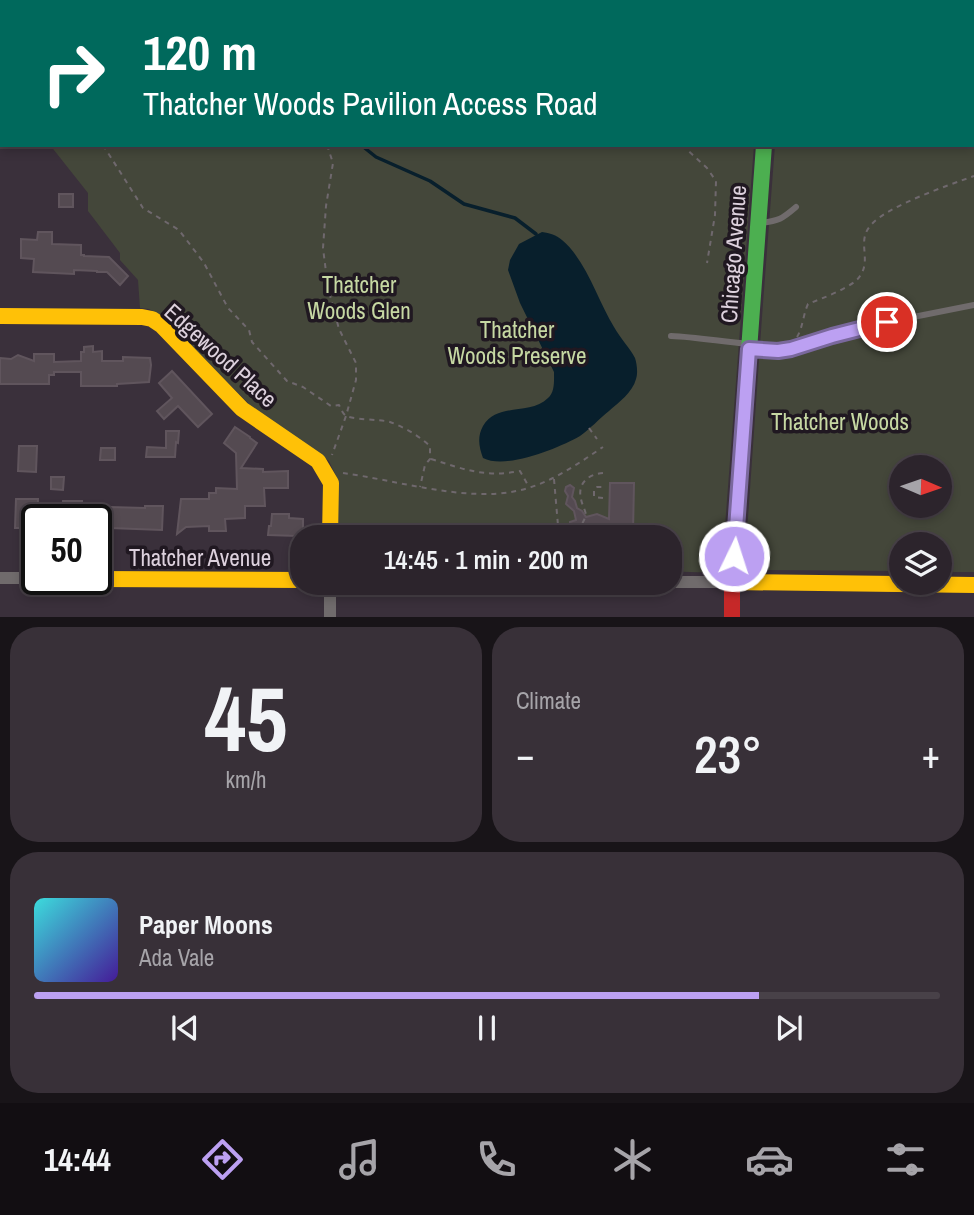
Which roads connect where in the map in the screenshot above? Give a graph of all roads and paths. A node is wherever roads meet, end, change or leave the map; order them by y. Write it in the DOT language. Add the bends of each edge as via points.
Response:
graph roads {
  1 [pos="104,147"];
  2 [pos="328,147"];
  3 [pos="684,147"];
  4 [pos="764,147"];
  5 [pos="974,176"];
  6 [pos="796,207"];
  7 [pos="758,223"];
  8 [pos="707,263"];
  9 [pos="974,305"];
  10 [pos="0,316"];
  11 [pos="671,336"];
  12 [pos="797,338"];
  13 [pos="749,347"];
  14 [pos="346,416"];
  15 [pos="589,428"];
  16 [pos="597,439"];
  17 [pos="603,447"];
  18 [pos="430,459"];
  19 [pos="326,469"];
  20 [pos="603,473"];
  21 [pos="554,478"];
  22 [pos="420,486"];
  23 [pos="529,487"];
  24 [pos="603,487"];
  25 [pos="603,498"];
  26 [pos="330,525"];
  27 [pos="558,525"];
  28 [pos="581,525"];
  29 [pos="0,578"];
  30 [pos="21,578"];
  31 [pos="112,579"];
  32 [pos="290,580"];
  33 [pos="682,582"];
  34 [pos="732,582"];
  35 [pos="974,585"];
  36 [pos="330,595"];
  37 [pos="330,617"];
  38 [pos="732,617"];
  1 -- 14 [label="path" via="143,208 179,230 204,263 228,308 249,330 252,342 287,381 331,406 339,405"];
  2 -- 14 [label="path" via="333,163 323,248 328,288 339,329 356,363"];
  3 -- 8 [label="path" via="716,181"];
  4 -- 7 [label="street, Chicago Avenue"];
  5 -- 12 [label="path" via="880,216 864,234 866,261 860,276 852,285 808,304"];
  6 -- 7 [label="lane" via="782,219"];
  7 -- 13 [label="street, Chicago Avenue"];
  9 -- 13 [label="lane" via="868,326 791,349"];
  10 -- 19 [label="street, Edgewood Place" via="152,319 242,409"];
  11 -- 13 [label="lane"];
  13 -- 34 [label="street, Chicago Avenue"];
  14 -- 18 [label="path" via="391,422 421,438 429,446"];
  14 -- 19 [label="path"];
  15 -- 16 [label="path"];
  17 -- 21 [label="path"];
  18 -- 22 [label="path"];
  18 -- 23 [label="path" via="475,473 520,471"];
  19 -- 22 [label="path"];
  19 -- 26 [label="street" via="331,483"];
  20 -- 28 [label="path" via="588,477 580,489 586,515"];
  21 -- 23 [label="path"];
  21 -- 27 [label="path"];
  22 -- 23 [label="path" via="494,494"];
  24 -- 25 [label="path" via="593,493"];
  29 -- 30 [label="street"];
  31 -- 32 [label="street, Thatcher Avenue"];
  33 -- 34 [label="street"];
  34 -- 35 [label="street"];
  34 -- 38 [label="street, Chicago Avenue"];
  36 -- 37 [label="street"];
}
